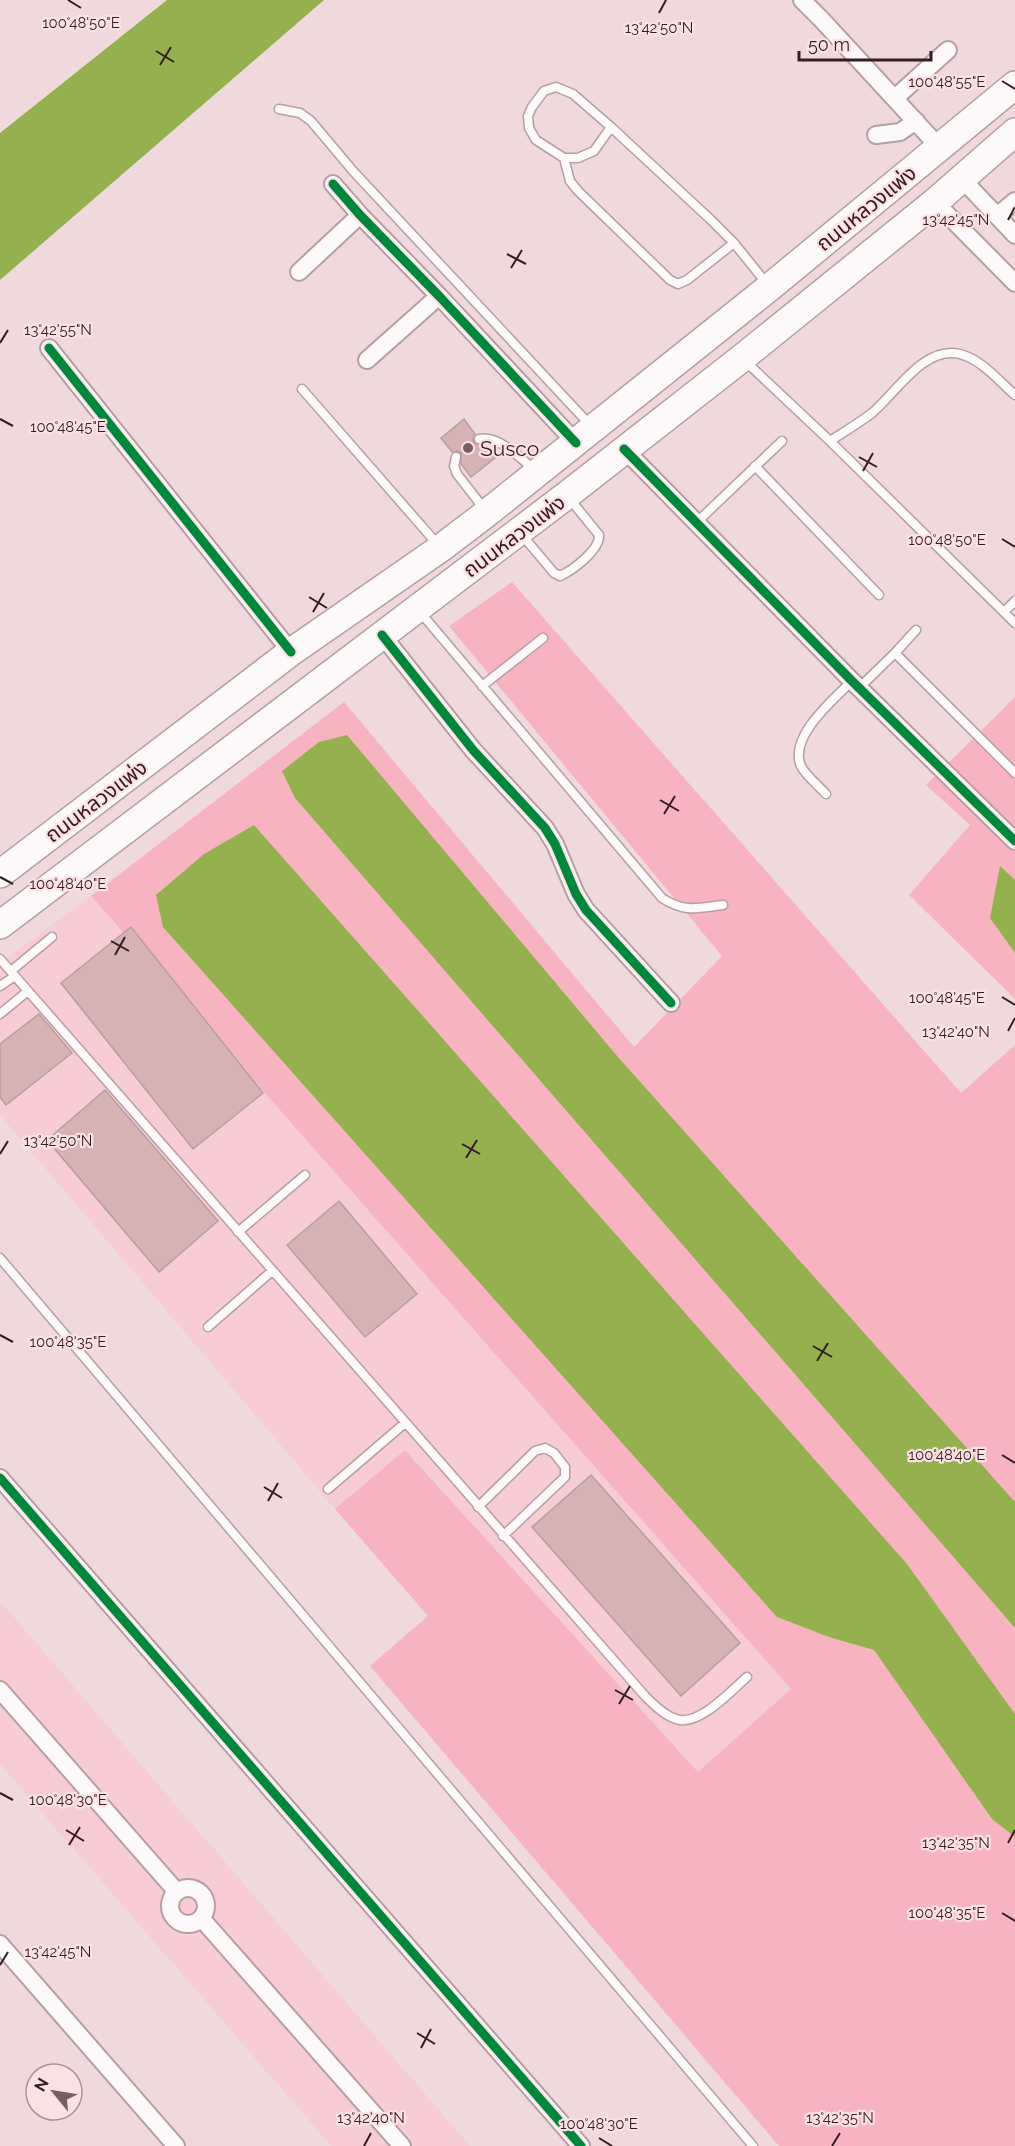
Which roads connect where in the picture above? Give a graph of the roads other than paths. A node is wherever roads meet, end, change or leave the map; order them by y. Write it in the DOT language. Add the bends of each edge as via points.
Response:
graph roads {
  1 [pos="802,0"];
  2 [pos="948,50"];
  3 [pos="1015,85"];
  4 [pos="895,98"];
  5 [pos="279,110"];
  6 [pos="916,121"];
  7 [pos="611,127"];
  8 [pos="1015,132"];
  9 [pos="876,135"];
  10 [pos="940,148"];
  11 [pos="564,158"];
  12 [pos="962,179"];
  13 [pos="333,184"];
  14 [pos="1015,201"];
  15 [pos="935,202"];
  16 [pos="360,215"];
  17 [pos="997,216"];
  18 [pos="1015,235"];
  19 [pos="734,243"];
  20 [pos="299,272"];
  21 [pos="1015,283"];
  22 [pos="770,287"];
  23 [pos="439,296"];
  24 [pos="49,348"];
  25 [pos="742,358"];
  26 [pos="367,360"];
  27 [pos="302,389"];
  28 [pos="1015,395"];
  29 [pos="585,436"];
  30 [pos="479,439"];
  31 [pos="782,441"];
  32 [pos="830,441"];
  33 [pos="624,449"];
  34 [pos="456,457"];
  35 [pos="755,466"];
  36 [pos="539,472"];
  37 [pos="567,495"];
  38 [pos="487,513"];
  39 [pos="696,523"];
  40 [pos="519,532"];
  41 [pos="441,548"];
  42 [pos="879,595"];
  43 [pos="1015,601"];
  44 [pos="418,609"];
  45 [pos="1004,612"];
  46 [pos="1015,623"];
  47 [pos="916,630"];
  48 [pos="382,636"];
  49 [pos="543,639"];
  50 [pos="291,652"];
  51 [pos="895,653"];
  52 [pos="856,685"];
  53 [pos="482,686"];
  54 [pos="1015,773"];
  55 [pos="826,794"];
  56 [pos="1015,841"];
  57 [pos="0,874"];
  58 [pos="723,905"];
  59 [pos="0,925"];
  60 [pos="52,937"];
  61 [pos="0,959"];
  62 [pos="13,973"];
  63 [pos="0,986"];
  64 [pos="28,991"];
  65 [pos="672,1003"];
  66 [pos="0,1014"];
  67 [pos="305,1175"];
  68 [pos="238,1232"];
  69 [pos="0,1258"];
  70 [pos="273,1271"];
  71 [pos="208,1327"];
  72 [pos="405,1423"];
  73 [pos="0,1478"];
  74 [pos="328,1489"];
  75 [pos="478,1507"];
  76 [pos="503,1536"];
  77 [pos="747,1677"];
  78 [pos="0,1690"];
  79 [pos="177,1892"];
  80 [pos="201,1918"];
  81 [pos="0,1944"];
  82 [pos="176,2146"];
  83 [pos="402,2146"];
  84 [pos="581,2146"];
  85 [pos="753,2146"];
  1 -- 4 [label="street"];
  2 -- 4 [label="street"];
  3 -- 10 [label="main road, ถนนหลวงแพ่ง"];
  4 -- 6 [label="street"];
  5 -- 29 [label="lane" via="300,113 311,121"];
  6 -- 9 [label="street" via="900,132"];
  6 -- 10 [label="street"];
  7 -- 11 [label="lane" via="594,150 578,158"];
  7 -- 11 [label="lane" via="573,93 556,87 544,91 528,116 529,128 536,140"];
  7 -- 19 [label="lane"];
  8 -- 12 [label="main road, ถนนหลวงแพ่ง"];
  10 -- 22 [label="main road, ถนนหลวงแพ่ง"];
  11 -- 19 [label="lane" via="570,181 578,191 678,284"];
  12 -- 15 [label="main road, ถนนหลวงแพ่ง"];
  12 -- 17 [label="street"];
  13 -- 16 [label="street"];
  14 -- 17 [label="street"];
  15 -- 21 [label="street"];
  15 -- 25 [label="main road, ถนนหลวงแพ่ง"];
  16 -- 20 [label="street"];
  16 -- 23 [label="street"];
  17 -- 18 [label="street"];
  19 -- 22 [label="lane"];
  22 -- 29 [label="main road, ถนนหลวงแพ่ง"];
  23 -- 26 [label="street"];
  23 -- 29 [label="street"];
  24 -- 50 [label="street"];
  25 -- 32 [label="lane"];
  25 -- 33 [label="main road, ถนนหลวงแพ่ง"];
  27 -- 41 [label="lane"];
  28 -- 32 [label="lane" via="980,363 959,354 939,354 914,370 873,412"];
  29 -- 36 [label="main road, ถนนหลวงแพ่ง"];
  30 -- 36 [label="lane" via="496,440"];
  31 -- 35 [label="lane"];
  32 -- 45 [label="lane"];
  33 -- 37 [label="main road, ถนนหลวงแพ่ง"];
  33 -- 39 [label="street"];
  34 -- 38 [label="lane" via="457,474"];
  35 -- 39 [label="lane"];
  35 -- 42 [label="lane"];
  36 -- 38 [label="main road, ถนนหลวงแพ่ง"];
  37 -- 40 [label="main road, ถนนหลวงแพ่ง"];
  37 -- 40 [label="lane" via="599,536 600,543 566,573 554,573"];
  38 -- 41 [label="main road, ถนนหลวงแพ่ง"];
  39 -- 52 [label="street"];
  40 -- 44 [label="main road, ถนนหลวงแพ่ง"];
  41 -- 50 [label="main road, ถนนหลวงแพ่ง"];
  43 -- 45 [label="lane"];
  44 -- 48 [label="main road, ถนนหลวงแพ่ง"];
  44 -- 53 [label="lane"];
  45 -- 46 [label="lane"];
  47 -- 51 [label="lane"];
  48 -- 59 [label="main road, ถนนหลวงแพ่ง"];
  48 -- 65 [label="street" via="473,750 545,828 586,910"];
  49 -- 53 [label="lane"];
  50 -- 57 [label="main road, ถนนหลวงแพ่ง"];
  51 -- 52 [label="lane"];
  51 -- 54 [label="lane"];
  52 -- 55 [label="lane" via="818,715 799,751 801,766"];
  52 -- 56 [label="street"];
  53 -- 58 [label="lane" via="662,898 676,908"];
  60 -- 62 [label="lane"];
  61 -- 62 [label="lane"];
  62 -- 63 [label="lane"];
  62 -- 64 [label="lane"];
  64 -- 66 [label="lane"];
  64 -- 68 [label="lane"];
  67 -- 68 [label="lane"];
  68 -- 70 [label="lane"];
  69 -- 85 [label="lane"];
  70 -- 71 [label="lane"];
  70 -- 72 [label="lane"];
  72 -- 74 [label="lane"];
  72 -- 75 [label="lane"];
  73 -- 84 [label="street"];
  75 -- 76 [label="lane"];
  75 -- 76 [label="lane" via="535,1451 545,1448 554,1453 565,1467 565,1477"];
  76 -- 77 [label="lane" via="661,1711 679,1720 693,1719"];
  78 -- 79 [label="street"];
  79 -- 80 [label="street" via="188,1888 199,1891 206,1901"];
  79 -- 80 [label="street" via="171,1902 175,1918 186,1924"];
  80 -- 83 [label="street"];
  81 -- 82 [label="street"];
}
